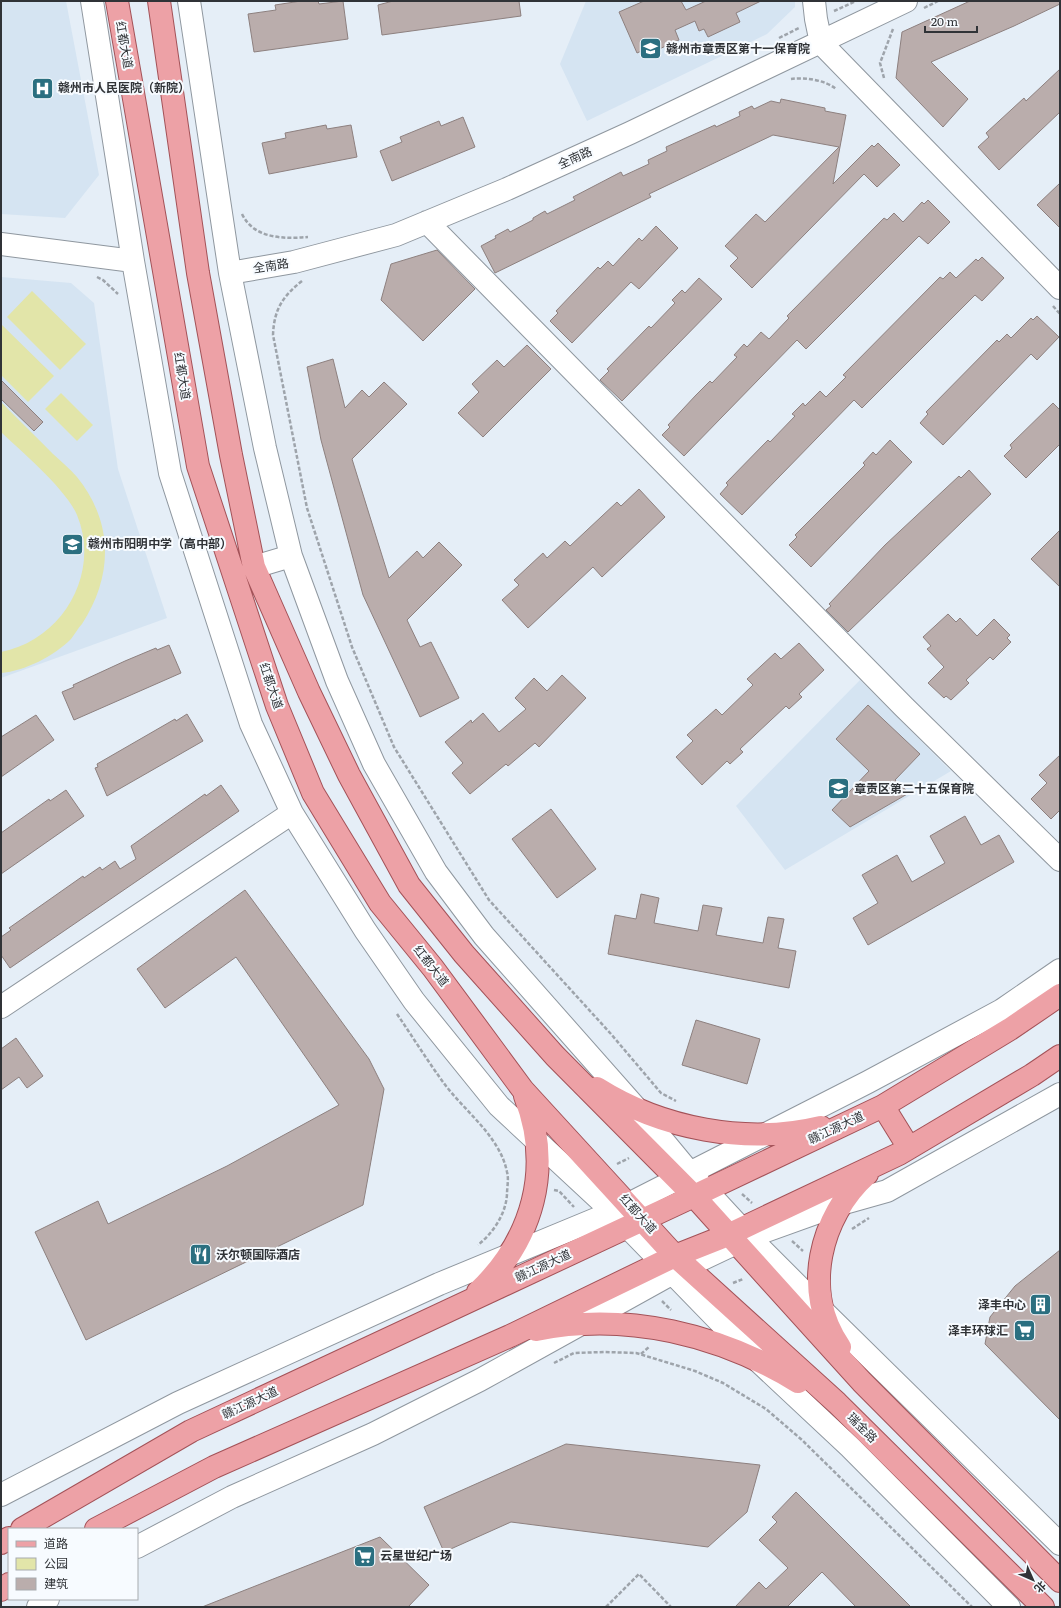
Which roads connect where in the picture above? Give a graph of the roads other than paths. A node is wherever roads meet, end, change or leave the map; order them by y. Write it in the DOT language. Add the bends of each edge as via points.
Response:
graph roads {
  1 [pos="92,1"];
  2 [pos="117,1"];
  3 [pos="159,1"];
  4 [pos="189,1"];
  5 [pos="912,6"];
  6 [pos="815,10"];
  7 [pos="821,43"];
  8 [pos="427,222"];
  9 [pos="1,244"];
  10 [pos="134,261"];
  11 [pos="230,273"];
  12 [pos="1060,288"];
  13 [pos="291,556"];
  14 [pos="254,567"];
  15 [pos="232,572"];
  16 [pos="204,583"];
  17 [pos="292,813"];
  18 [pos="1060,860"];
  19 [pos="1060,970"];
  20 [pos="1060,995"];
  21 [pos="1,1008"];
  22 [pos="555,1056"];
  23 [pos="1060,1056"];
  24 [pos="523,1090"];
  25 [pos="1060,1094"];
  26 [pos="636,1108"];
  27 [pos="876,1109"];
  28 [pos="766,1134"];
  29 [pos="537,1140"];
  30 [pos="904,1151"];
  31 [pos="683,1176"];
  32 [pos="700,1193"];
  33 [pos="841,1204"];
  34 [pos="628,1215"];
  35 [pos="739,1236"];
  36 [pos="509,1256"];
  37 [pos="674,1265"];
  38 [pos="769,1267"];
  39 [pos="706,1296"];
  40 [pos="459,1306"];
  41 [pos="825,1313"];
  42 [pos="578,1325"];
  43 [pos="510,1336"];
  44 [pos="756,1359"];
  45 [pos="862,1382"];
  46 [pos="837,1403"];
  47 [pos="1,1495"];
  48 [pos="24,1528"];
  49 [pos="98,1528"];
  50 [pos="1060,1544"];
  51 [pos="138,1546"];
  52 [pos="1060,1581"];
  53 [pos="47,1600"];
  54 [pos="38,1607"];
  55 [pos="1009,1607"];
  56 [pos="1043,1607"];
  1 -- 10 [label="street"];
  2 -- 15 [label="main road, 红都大道" via="198,466"];
  3 -- 14 [label="main road" via="198,273"];
  4 -- 11 [label="street"];
  5 -- 7 [label="street, 全南路"];
  6 -- 7 [label="street"];
  7 -- 8 [label="street, 全南路" via="586,153"];
  7 -- 12 [label="street"];
  8 -- 11 [label="street, 全南路" via="396,235 294,262"];
  8 -- 18 [label="street" via="904,707"];
  9 -- 10 [label="street"];
  10 -- 16 [label="street" via="170,473"];
  11 -- 13 [label="street" via="265,448"];
  13 -- 14 [label="street"];
  13 -- 26 [label="street" via="337,681 374,764 436,872 484,936"];
  14 -- 22 [label="main road" via="349,775 409,885 464,954"];
  15 -- 16 [label="street"];
  15 -- 24 [label="main road, 红都大道" via="277,706 313,792 380,903 433,968"];
  16 -- 17 [label="street" via="251,724"];
  17 -- 21 [label="street"];
  17 -- 29 [label="street" via="365,930 414,1001 499,1106"];
  19 -- 28 [label="street" via="1002,1010"];
  20 -- 27 [label="main road, 赣江源大道" via="1010,1029"];
  22 -- 26 [label="main road" via="598,1089"];
  22 -- 31 [label="main road"];
  23 -- 30 [label="main road"];
  24 -- 29 [label="main road"];
  24 -- 34 [label="main road, 红都大道"];
  25 -- 33 [label="street" via="887,1191"];
  26 -- 28 [label="main road" via="674,1122 700,1128"];
  26 -- 31 [label="street"];
  27 -- 28 [label="main road" via="844,1122 816,1129"];
  27 -- 30 [label="main road"];
  27 -- 32 [label="main road, 赣江源大道"];
  28 -- 31 [label="street"];
  29 -- 34 [label="street"];
  29 -- 36 [label="main road" via="538,1165 532,1205"];
  30 -- 33 [label="main road" via="870,1171"];
  30 -- 35 [label="main road"];
  31 -- 32 [label="main road"];
  31 -- 34 [label="street"];
  32 -- 34 [label="main road, 赣江源大道"];
  32 -- 35 [label="main road"];
  33 -- 35 [label="street"];
  33 -- 41 [label="main road" via="830,1225 821,1257 820,1293"];
  34 -- 36 [label="street"];
  34 -- 37 [label="main road, 红都大道"];
  34 -- 40 [label="main road, 赣江源大道"];
  35 -- 37 [label="main road"];
  35 -- 38 [label="main road"];
  36 -- 40 [label="main road" via="492,1279"];
  36 -- 47 [label="street" via="440,1284 178,1403"];
  37 -- 39 [label="main road, 瑞金路"];
  37 -- 42 [label="street"];
  37 -- 43 [label="main road"];
  38 -- 41 [label="street"];
  38 -- 45 [label="main road"];
  39 -- 44 [label="street"];
  39 -- 46 [label="main road, 瑞金路"];
  40 -- 48 [label="main road, 赣江源大道" via="191,1431"];
  41 -- 45 [label="main road" via="838,1345"];
  41 -- 50 [label="street"];
  42 -- 43 [label="main road" via="539,1329"];
  42 -- 44 [label="main road" via="660,1328 719,1344"];
  42 -- 51 [label="street" via="473,1384 373,1434 232,1497"];
  43 -- 49 [label="main road" via="214,1467"];
  44 -- 46 [label="main road"];
  44 -- 55 [label="street" via="850,1447"];
  45 -- 52 [label="main road"];
  46 -- 56 [label="main road, 瑞金路"];
  53 -- 54 [label="street"];
}
